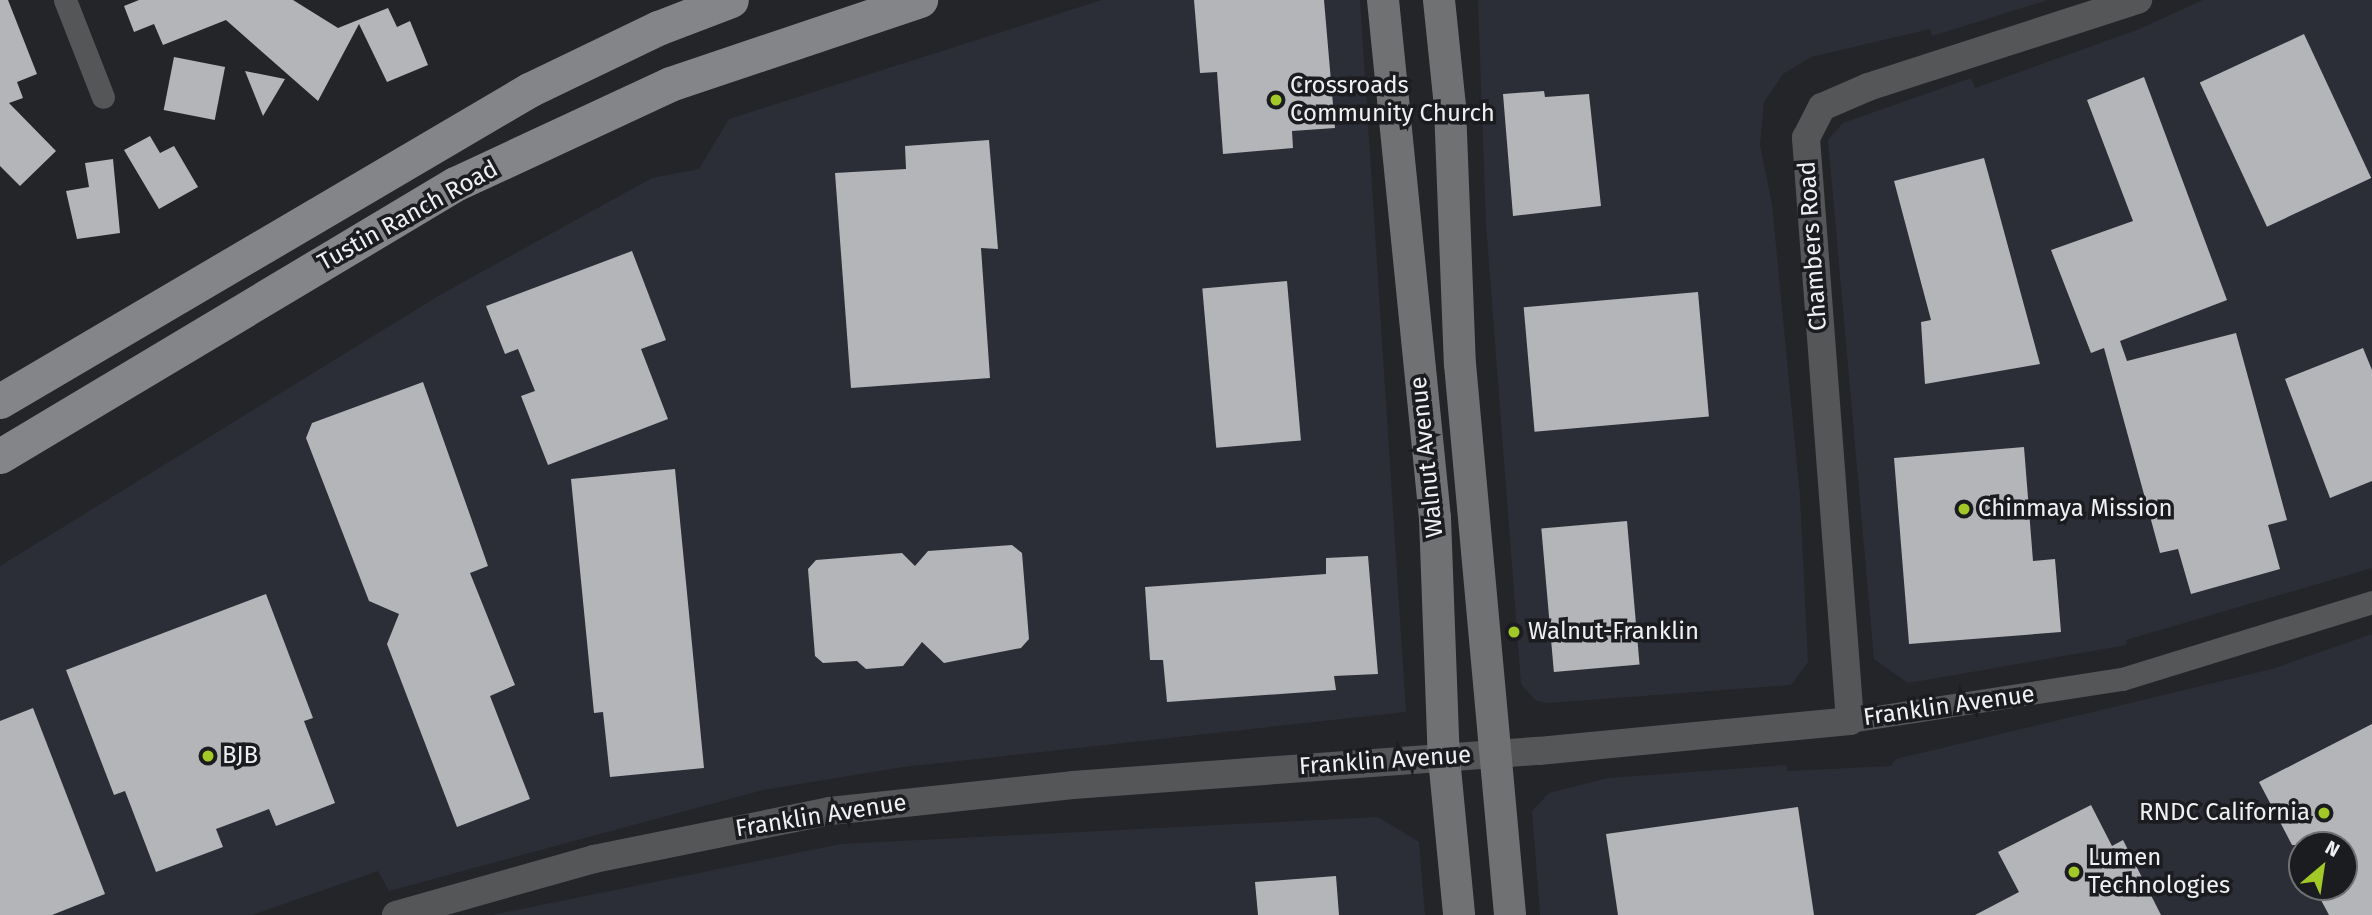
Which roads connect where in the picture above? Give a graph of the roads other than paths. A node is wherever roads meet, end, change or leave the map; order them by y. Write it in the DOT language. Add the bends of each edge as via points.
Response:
graph roads {
  1 [pos="65,0"];
  2 [pos="731,0"];
  3 [pos="920,0"];
  4 [pos="1383,0"];
  5 [pos="1439,0"];
  6 [pos="2138,0"];
  7 [pos="103,97"];
  8 [pos="1455,236"];
  9 [pos="1404,242"];
  10 [pos="0,401"];
  11 [pos="0,456"];
  12 [pos="2372,602"];
  13 [pos="1850,721"];
  14 [pos="1496,753"];
  15 [pos="1444,758"];
  16 [pos="396,915"];
  17 [pos="1459,915"];
  18 [pos="1510,915"];
  1 -- 7 [label="street"];
  2 -- 10 [label="main road, Tustin Ranch Road" via="658,27 529,90"];
  3 -- 11 [label="main road, Tustin Ranch Road" via="670,84 456,184"];
  4 -- 9 [label="main road, Walnut Avenue"];
  5 -- 8 [label="main road, Walnut Avenue"];
  6 -- 13 [label="street, Chambers Road" via="1868,87 1822,107 1806,138"];
  8 -- 9 [label="main road"];
  8 -- 14 [label="main road, Walnut Avenue" via="1460,364"];
  9 -- 15 [label="main road, Walnut Avenue" via="1435,518"];
  12 -- 13 [label="street, Franklin Avenue" via="2122,679"];
  13 -- 14 [label="street, Franklin Avenue"];
  14 -- 15 [label="street, Franklin Avenue"];
  14 -- 18 [label="main road, Walnut Avenue"];
  15 -- 16 [label="street, Franklin Avenue" via="1073,785 830,811 594,859"];
  15 -- 17 [label="main road, Walnut Avenue"];
}
